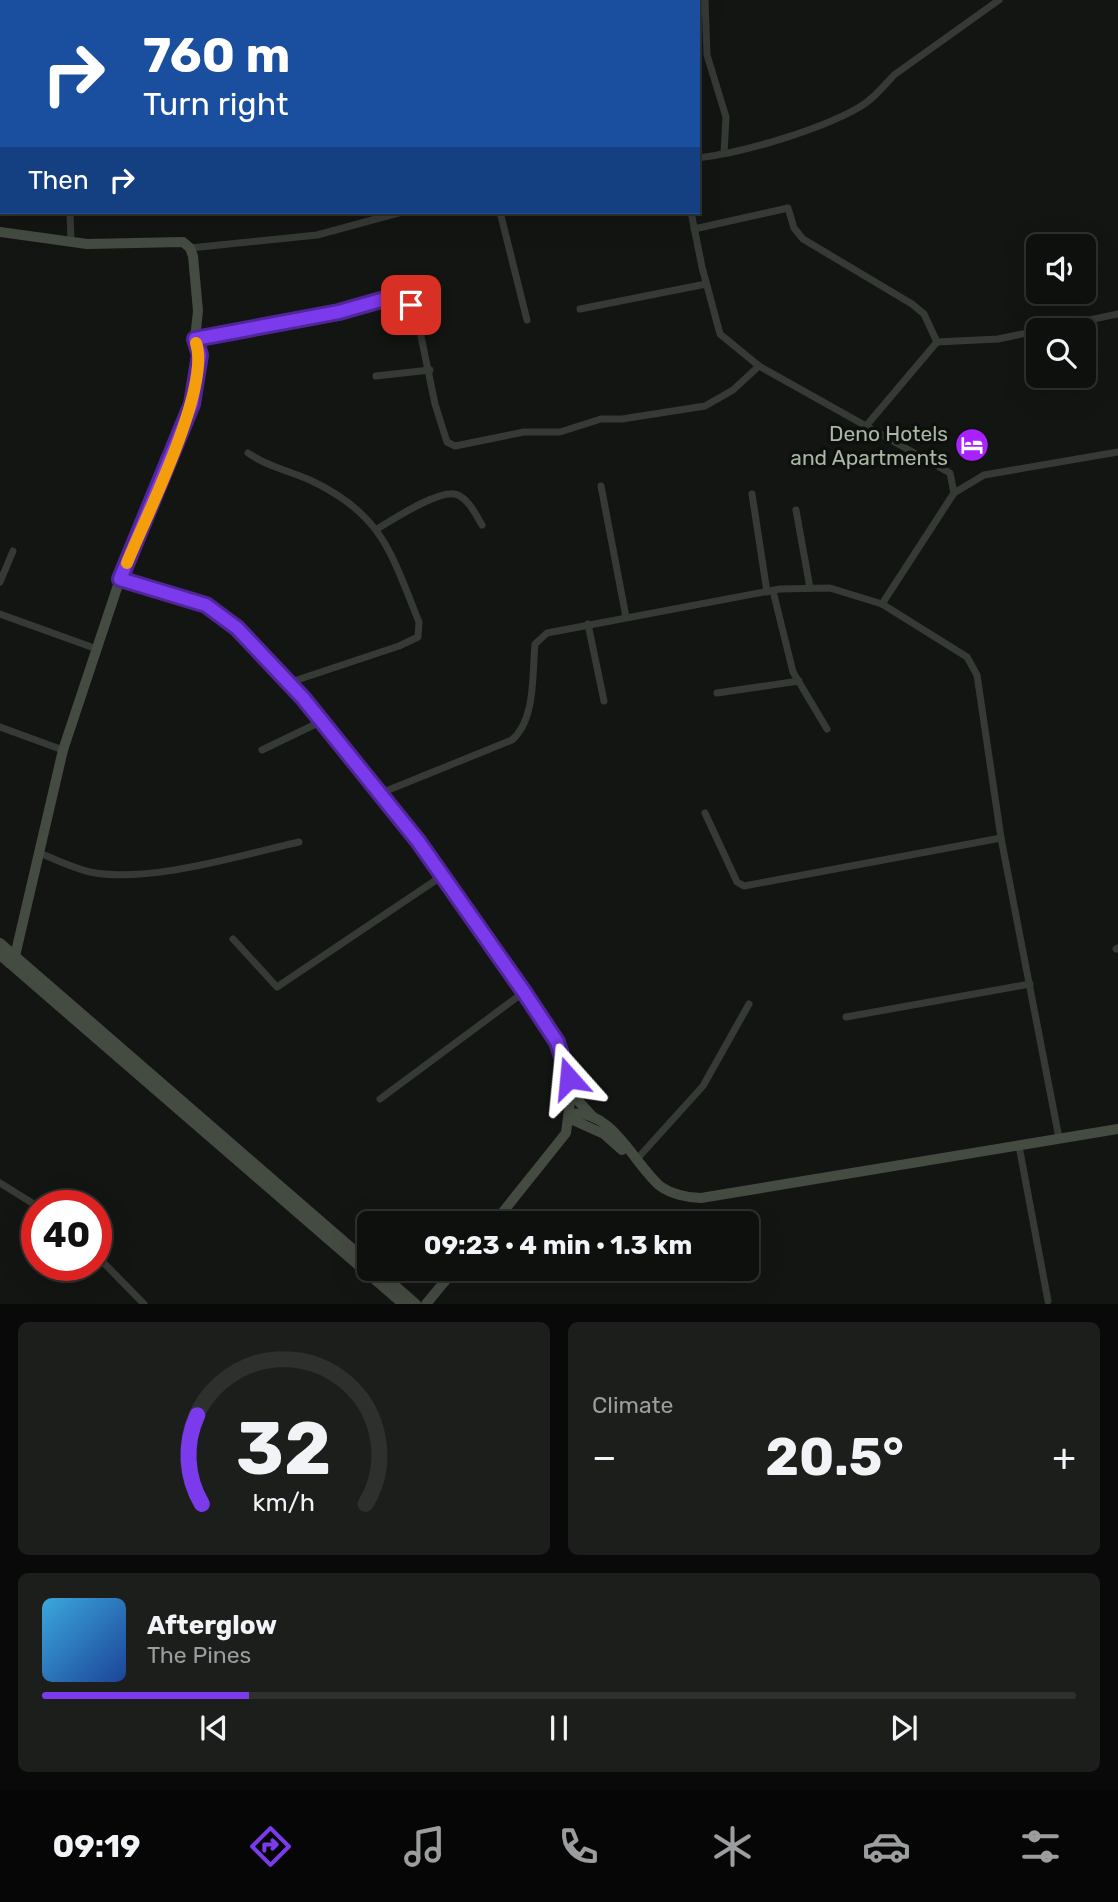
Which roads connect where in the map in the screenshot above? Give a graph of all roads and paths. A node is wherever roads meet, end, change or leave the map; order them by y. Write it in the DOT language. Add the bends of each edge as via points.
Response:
graph roads {
  1 [pos="705,0"];
  2 [pos="999,0"];
  3 [pos="724,153"];
  4 [pos="700,158"];
  5 [pos="70,214"];
  6 [pos="395,214"];
  7 [pos="500,214"];
  8 [pos="691,214"];
  9 [pos="694,229"];
  10 [pos="0,232"];
  11 [pos="71,242"];
  12 [pos="190,248"];
  13 [pos="706,284"];
  14 [pos="580,309"];
  15 [pos="1118,314"];
  16 [pos="527,320"];
  17 [pos="195,339"];
  18 [pos="937,342"];
  19 [pos="760,366"];
  20 [pos="430,370"];
  21 [pos="376,376"];
  22 [pos="866,426"];
  23 [pos="1118,452"];
  24 [pos="248,453"];
  25 [pos="601,486"];
  26 [pos="954,493"];
  27 [pos="752,494"];
  28 [pos="796,510"];
  29 [pos="482,525"];
  30 [pos="377,529"];
  31 [pos="13,551"];
  32 [pos="120,579"];
  33 [pos="0,582"];
  34 [pos="810,588"];
  35 [pos="770,591"];
  36 [pos="882,604"];
  37 [pos="0,614"];
  38 [pos="626,617"];
  39 [pos="588,624"];
  40 [pos="97,649"];
  41 [pos="799,681"];
  42 [pos="288,683"];
  43 [pos="718,693"];
  44 [pos="604,701"];
  45 [pos="322,721"];
  46 [pos="0,727"];
  47 [pos="827,729"];
  48 [pos="63,750"];
  49 [pos="262,750"];
  50 [pos="381,793"];
  51 [pos="705,813"];
  52 [pos="1001,838"];
  53 [pos="299,842"];
  54 [pos="38,853"];
  55 [pos="442,876"];
  56 [pos="233,939"];
  57 [pos="0,943"];
  58 [pos="0,955"];
  59 [pos="12,960"];
  60 [pos="1030,984"];
  61 [pos="524,992"];
  62 [pos="749,1004"];
  63 [pos="846,1017"];
  64 [pos="571,1093"];
  65 [pos="380,1099"];
  66 [pos="570,1114"];
  67 [pos="591,1122"];
  68 [pos="1118,1129"];
  69 [pos="566,1133"];
  70 [pos="1059,1138"];
  71 [pos="1019,1146"];
  72 [pos="637,1159"];
  73 [pos="0,1183"];
  74 [pos="21,1196"];
  75 [pos="504,1211"];
  76 [pos="324,1230"];
  77 [pos="357,1254"];
  78 [pos="112,1271"];
  79 [pos="390,1281"];
  80 [pos="445,1281"];
  81 [pos="393,1295"];
  82 [pos="1048,1301"];
  83 [pos="144,1304"];
  84 [pos="385,1304"];
  85 [pos="403,1304"];
  86 [pos="416,1304"];
  87 [pos="426,1304"];
  1 -- 3 [label="street" via="707,55 726,117"];
  2 -- 3 [label="street" via="894,75 858,108 824,124"];
  3 -- 4 [label="street"];
  5 -- 11 [label="street"];
  6 -- 12 [label="street" via="317,235"];
  7 -- 16 [label="street"];
  8 -- 9 [label="street"];
  9 -- 13 [label="street"];
  9 -- 18 [label="street" via="788,208 803,239 912,304 924,314"];
  10 -- 11 [label="street"];
  11 -- 12 [label="street" via="170,241"];
  12 -- 17 [label="street" via="198,311"];
  13 -- 14 [label="street"];
  13 -- 19 [label="street" via="718,332"];
  15 -- 18 [label="street" via="998,340"];
  17 -- 20 [label="street" via="381,300 401,301 415,311"];
  17 -- 32 [label="street" via="200,355 192,404"];
  18 -- 22 [label="street"];
  19 -- 20 [label="street" via="733,390 705,406 601,419 560,432 524,432 455,446 447,442"];
  19 -- 22 [label="street"];
  20 -- 21 [label="street"];
  22 -- 26 [label="street" via="950,473"];
  23 -- 26 [label="street" via="984,475"];
  24 -- 30 [label="street" via="333,491"];
  25 -- 38 [label="street"];
  26 -- 36 [label="street"];
  27 -- 35 [label="street"];
  28 -- 34 [label="street"];
  29 -- 30 [label="street" via="460,495 453,493 430,500"];
  30 -- 42 [label="street" via="419,622 418,637"];
  31 -- 33 [label="street"];
  32 -- 40 [label="street"];
  32 -- 42 [label="street" via="206,605 237,628"];
  34 -- 35 [label="street"];
  34 -- 36 [label="street" via="830,587"];
  35 -- 38 [label="street"];
  35 -- 41 [label="street"];
  36 -- 52 [label="street" via="971,663"];
  37 -- 40 [label="street"];
  38 -- 39 [label="street"];
  39 -- 44 [label="street"];
  39 -- 50 [label="street" via="547,633 535,644 527,719 512,740"];
  40 -- 48 [label="street"];
  41 -- 43 [label="street"];
  41 -- 47 [label="street"];
  42 -- 45 [label="street"];
  45 -- 49 [label="street"];
  45 -- 50 [label="street"];
  46 -- 48 [label="street"];
  48 -- 54 [label="street"];
  50 -- 55 [label="street"];
  51 -- 52 [label="street" via="737,882 744,886"];
  52 -- 60 [label="street"];
  53 -- 54 [label="street" via="208,863 121,874 90,872"];
  54 -- 59 [label="street"];
  55 -- 56 [label="street" via="277,987"];
  55 -- 61 [label="street"];
  57 -- 59 [label="street"];
  58 -- 59 [label="street"];
  59 -- 76 [label="street"];
  60 -- 63 [label="street"];
  60 -- 70 [label="street"];
  61 -- 64 [label="street" via="557,1042"];
  61 -- 65 [label="street"];
  62 -- 72 [label="street" via="703,1086"];
  64 -- 66 [label="street"];
  64 -- 67 [label="street"];
  66 -- 67 [label="street"];
  66 -- 69 [label="street"];
  67 -- 69 [label="street"];
  67 -- 72 [label="street" via="607,1126"];
  68 -- 70 [label="street"];
  69 -- 75 [label="street"];
  70 -- 71 [label="street"];
  71 -- 72 [label="street" via="713,1198 689,1198 662,1188"];
  71 -- 82 [label="street"];
  73 -- 74 [label="street"];
  76 -- 77 [label="street"];
  76 -- 81 [label="street"];
  78 -- 83 [label="street"];
  79 -- 86 [label="street"];
  80 -- 87 [label="street"];
  81 -- 84 [label="street"];
  81 -- 85 [label="street"];
}
